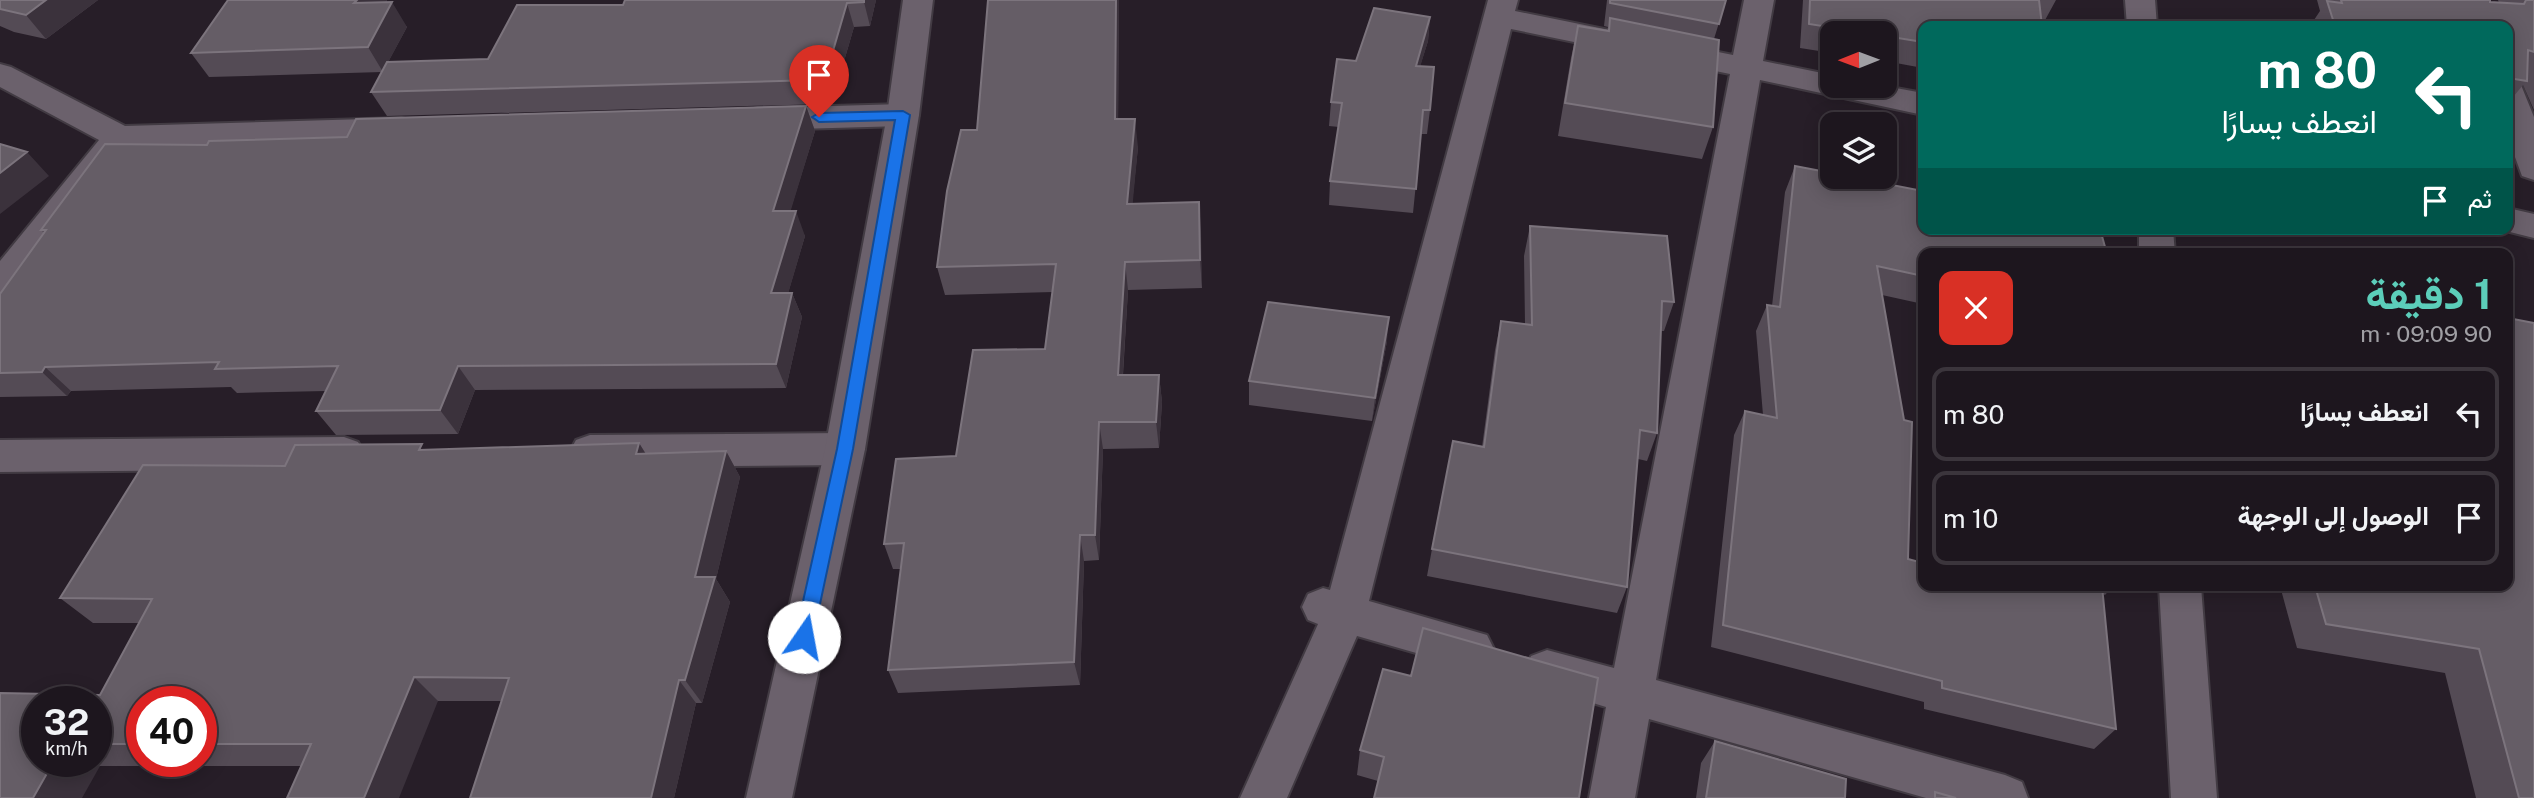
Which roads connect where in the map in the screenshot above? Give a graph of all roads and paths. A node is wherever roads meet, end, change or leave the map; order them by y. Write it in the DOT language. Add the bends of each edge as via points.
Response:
graph roads {
  1 [pos="919,0"];
  2 [pos="1759,0"];
  3 [pos="2140,0"];
  4 [pos="1501,8"];
  5 [pos="2142,21"];
  6 [pos="1746,68"];
  7 [pos="0,74"];
  8 [pos="1820,83"];
  9 [pos="1893,98"];
  10 [pos="1918,103"];
  11 [pos="2513,103"];
  12 [pos="903,115"];
  13 [pos="721,120"];
  14 [pos="428,129"];
  15 [pos="120,137"];
  16 [pos="2534,168"];
  17 [pos="2513,221"];
  18 [pos="2534,226"];
  19 [pos="0,286"];
  20 [pos="845,449"];
  21 [pos="554,452"];
  22 [pos="374,453"];
  23 [pos="0,456"];
  24 [pos="2180,591"];
  25 [pos="1334,610"];
  26 [pos="1631,694"];
  27 [pos="769,798"];
  28 [pos="1263,798"];
  29 [pos="1612,798"];
  30 [pos="2006,798"];
  31 [pos="2194,798"];
  1 -- 12 [label="street"];
  2 -- 6 [label="street"];
  3 -- 5 [label="street"];
  4 -- 6 [label="street"];
  4 -- 25 [label="street"];
  6 -- 8 [label="street"];
  6 -- 26 [label="street"];
  7 -- 15 [label="street"];
  9 -- 10 [label="street"];
  11 -- 16 [label="street"];
  12 -- 13 [label="street"];
  12 -- 20 [label="street"];
  14 -- 15 [label="street"];
  15 -- 19 [label="street"];
  17 -- 18 [label="street"];
  20 -- 21 [label="street"];
  20 -- 27 [label="street"];
  22 -- 23 [label="street"];
  24 -- 31 [label="street"];
  25 -- 26 [label="street"];
  25 -- 28 [label="street"];
  26 -- 29 [label="street"];
  26 -- 30 [label="street"];
}
